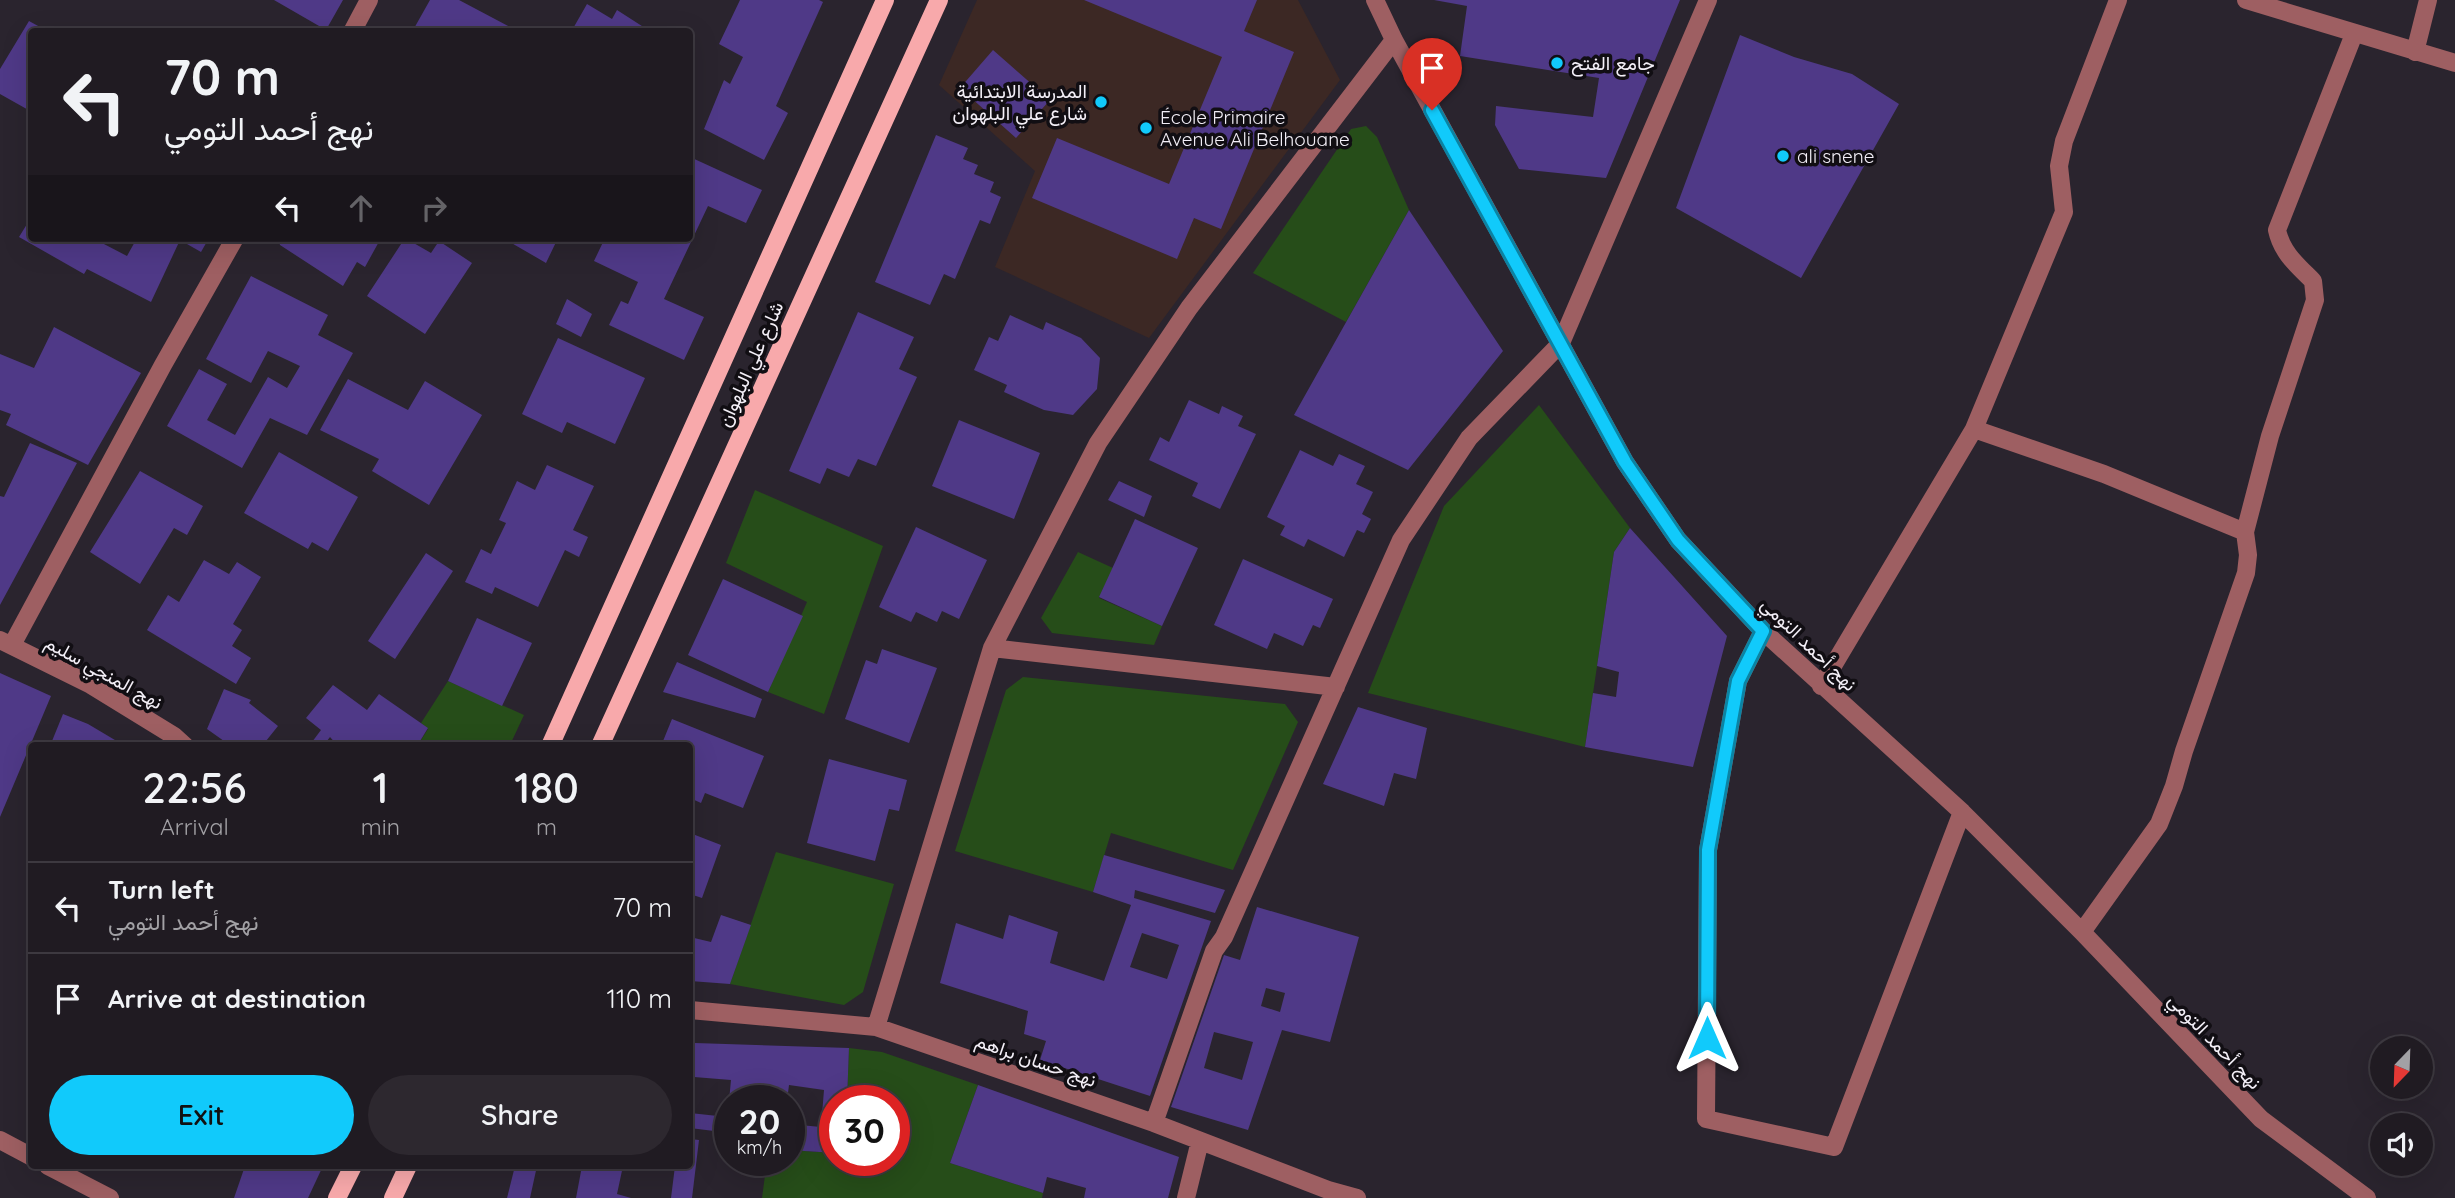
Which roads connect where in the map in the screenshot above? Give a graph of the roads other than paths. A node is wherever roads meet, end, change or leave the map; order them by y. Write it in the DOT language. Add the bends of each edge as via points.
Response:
graph roads {
  1 [pos="369,0"];
  2 [pos="885,0"];
  3 [pos="939,0"];
  4 [pos="1375,0"];
  5 [pos="1708,0"];
  6 [pos="2118,0"];
  7 [pos="2246,0"];
  8 [pos="2428,0"];
  9 [pos="354,28"];
  10 [pos="2354,34"];
  11 [pos="1394,40"];
  12 [pos="2415,52"];
  13 [pos="2455,64"];
  14 [pos="233,242"];
  15 [pos="1560,343"];
  16 [pos="1974,429"];
  17 [pos="2245,533"];
  18 [pos="1763,631"];
  19 [pos="6,643"];
  20 [pos="992,648"];
  21 [pos="1821,686"];
  22 [pos="1336,687"];
  23 [pos="181,742"];
  24 [pos="552,742"];
  25 [pos="602,742"];
  26 [pos="1962,812"];
  27 [pos="2082,932"];
  28 [pos="693,1010"];
  29 [pos="876,1027"];
  30 [pos="1154,1123"];
  31 [pos="0,1140"];
  32 [pos="1200,1141"];
  33 [pos="28,1155"];
  34 [pos="54,1169"];
  35 [pos="352,1169"];
  36 [pos="407,1169"];
  37 [pos="110,1198"];
  38 [pos="337,1198"];
  39 [pos="393,1198"];
  40 [pos="1186,1198"];
  41 [pos="1357,1198"];
  42 [pos="2367,1198"];
  1 -- 9 [label="street"];
  2 -- 24 [label="main road, شارع علي البلهوان"];
  3 -- 25 [label="main road, شارع علي البلهوان"];
  4 -- 11 [label="street, نهج أحمد التومي"];
  5 -- 15 [label="street"];
  6 -- 16 [label="street" via="2064,141 2059,166 2064,212"];
  7 -- 10 [label="street"];
  8 -- 12 [label="street"];
  10 -- 12 [label="street"];
  10 -- 17 [label="street" via="2277,230 2287,256 2313,281 2315,300 2270,436"];
  11 -- 15 [label="street, نهج أحمد التومي"];
  11 -- 20 [label="street" via="1189,308 1098,443"];
  12 -- 13 [label="street"];
  14 -- 19 [label="street"];
  15 -- 18 [label="street, نهج أحمد التومي" via="1625,462 1678,540"];
  15 -- 22 [label="street" via="1469,438 1401,540"];
  16 -- 17 [label="street" via="2104,474"];
  16 -- 21 [label="street"];
  17 -- 27 [label="street" via="2246,573 2159,824"];
  18 -- 21 [label="street, نهج أحمد التومي"];
  18 -- 26 [label="street" via="1738,681 1708,850 1706,1119 1835,1147"];
  19 -- 23 [label="street, نهج المنجي سليم" via="91,685"];
  20 -- 22 [label="street"];
  20 -- 29 [label="street"];
  21 -- 26 [label="street, نهج أحمد التومي"];
  22 -- 30 [label="street" via="1214,951"];
  26 -- 27 [label="street, نهج أحمد التومي"];
  27 -- 42 [label="street, نهج أحمد التومي" via="2261,1119"];
  28 -- 29 [label="street, نهج حسان براهم"];
  29 -- 30 [label="street, نهج حسان براهم"];
  30 -- 32 [label="street, نهج حسان براهم"];
  31 -- 33 [label="street"];
  32 -- 40 [label="street"];
  32 -- 41 [label="street, نهج حسان براهم"];
  34 -- 37 [label="street"];
  35 -- 38 [label="main road"];
  36 -- 39 [label="main road"];
}
